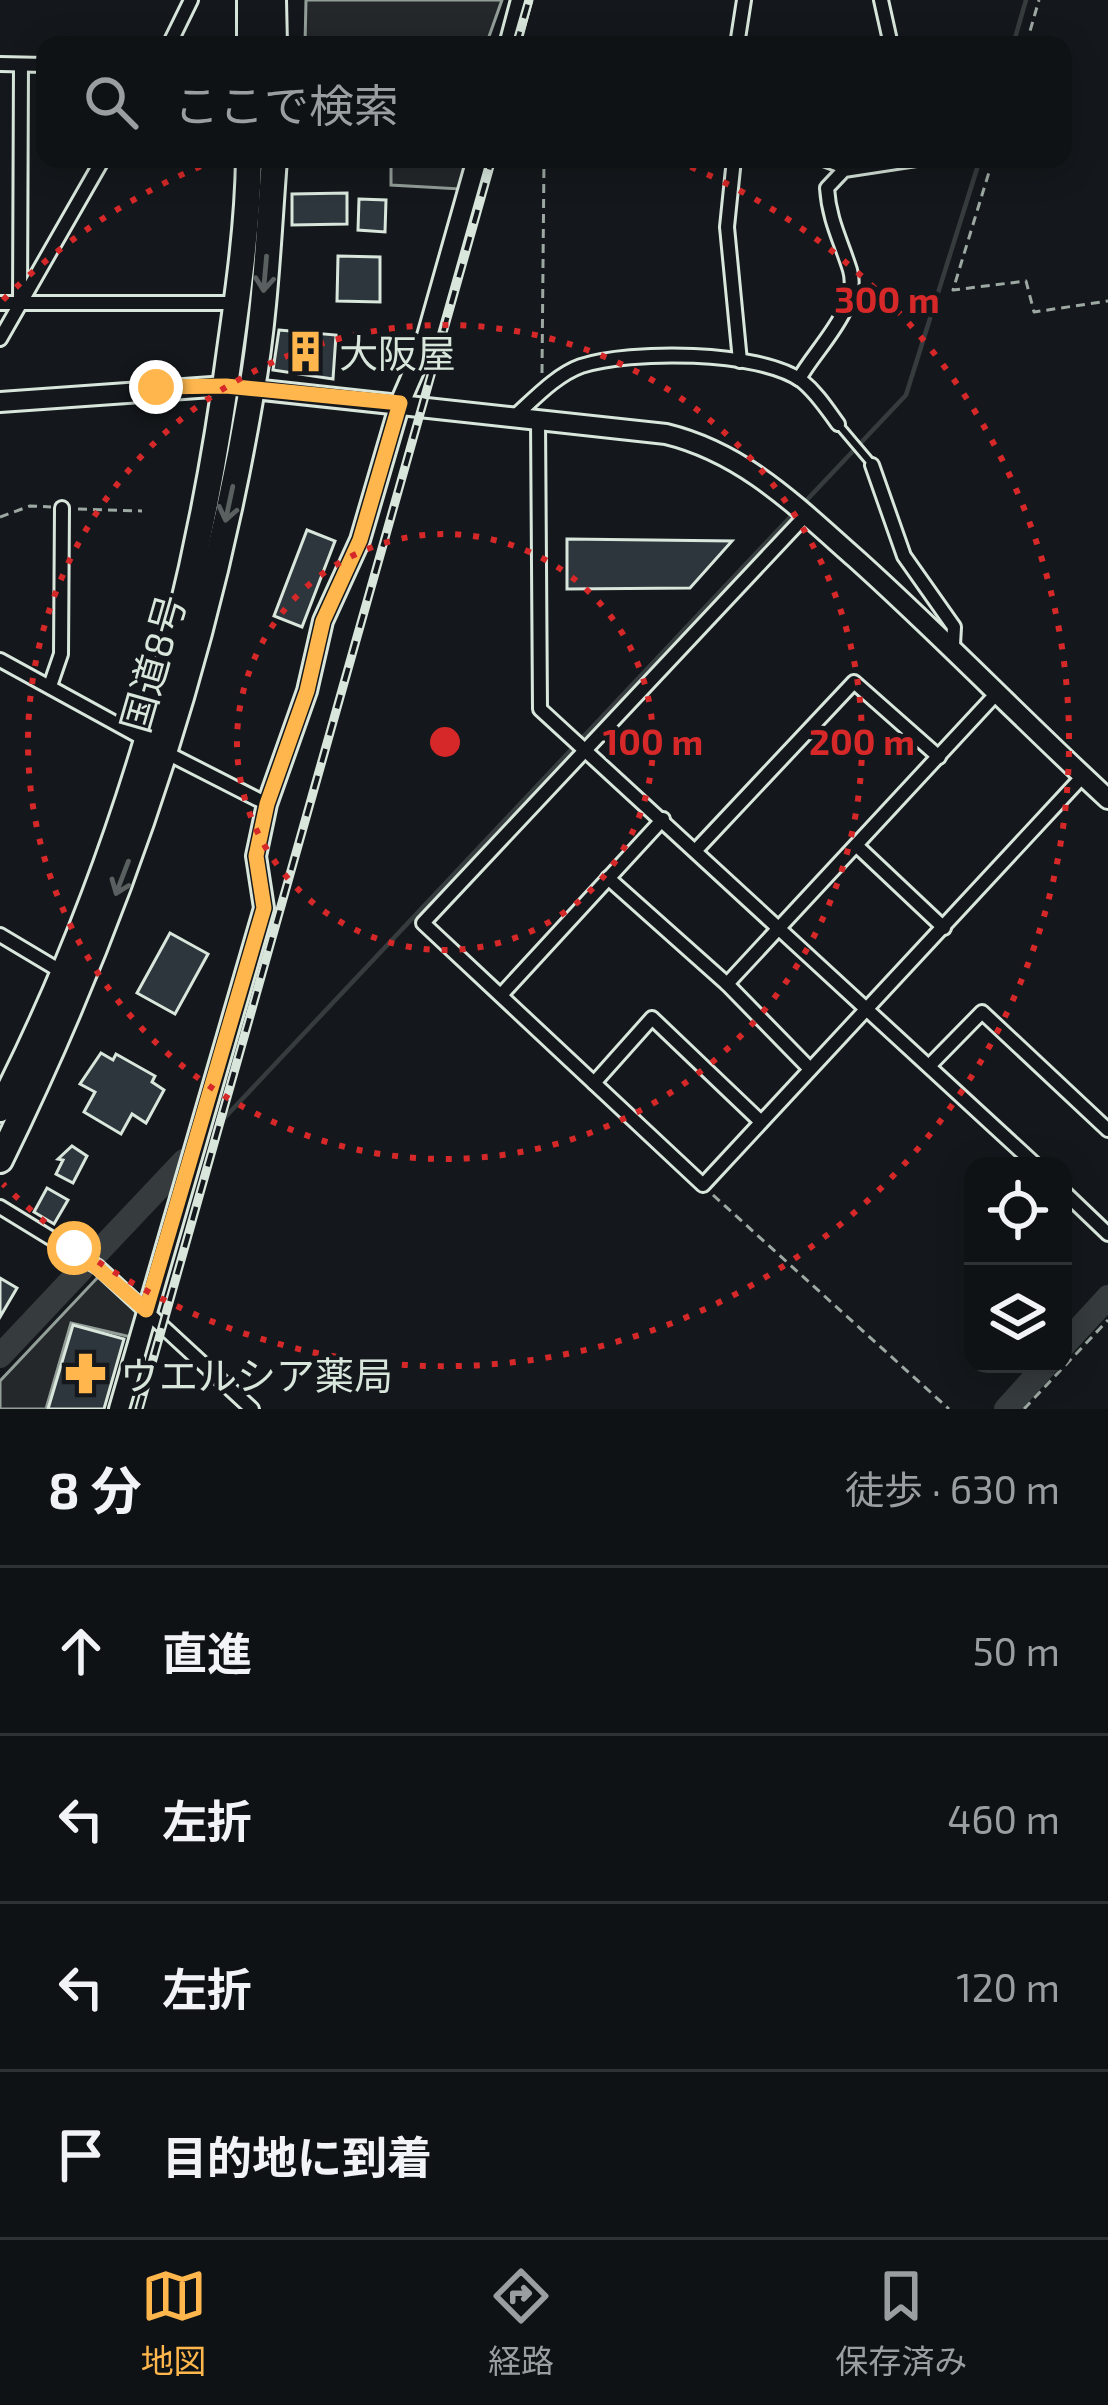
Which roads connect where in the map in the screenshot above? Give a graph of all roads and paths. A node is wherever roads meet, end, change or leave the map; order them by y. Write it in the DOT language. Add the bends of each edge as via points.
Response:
graph roads {
  1 [pos="191,0"];
  2 [pos="250,0"];
  3 [pos="273,0"];
  4 [pos="521,0"];
  5 [pos="745,0"];
  6 [pos="881,0"];
  7 [pos="1039,0"];
  8 [pos="173,36"];
  9 [pos="250,36"];
  10 [pos="274,36"];
  11 [pos="511,36"];
  12 [pos="739,36"];
  13 [pos="889,36"];
  14 [pos="1029,36"];
  15 [pos="0,64"];
  16 [pos="36,64"];
  17 [pos="21,65"];
  18 [pos="98,168"];
  19 [pos="248,168"];
  20 [pos="273,168"];
  21 [pos="474,168"];
  22 [pos="544,168"];
  23 [pos="733,168"];
  24 [pos="839,168"];
  25 [pos="860,168"];
  26 [pos="988,168"];
  27 [pos="844,170"];
  28 [pos="1108,301"];
  29 [pos="237,302"];
  30 [pos="0,303"];
  31 [pos="20,303"];
  32 [pos="0,339"];
  33 [pos="740,361"];
  34 [pos="799,379"];
  35 [pos="226,386"];
  36 [pos="252,389"];
  37 [pos="542,392"];
  38 [pos="0,402"];
  39 [pos="400,403"];
  40 [pos="513,418"];
  41 [pos="538,420"];
  42 [pos="838,424"];
  43 [pos="868,459"];
  44 [pos="62,508"];
  45 [pos="806,515"];
  46 [pos="953,646"];
  47 [pos="0,660"];
  48 [pos="50,686"];
  49 [pos="997,693"];
  50 [pos="156,746"];
  51 [pos="587,751"];
  52 [pos="939,757"];
  53 [pos="1082,776"];
  54 [pos="1108,799"];
  55 [pos="267,804"];
  56 [pos="662,819"];
  57 [pos="857,846"];
  58 [pos="697,850"];
  59 [pos="608,878"];
  60 [pos="783,927"];
  61 [pos="944,928"];
  62 [pos="0,935"];
  63 [pos="62,972"];
  64 [pos="727,984"];
  65 [pos="501,995"];
  66 [pos="870,1008"];
  67 [pos="930,1065"];
  68 [pos="809,1069"];
  69 [pos="594,1083"];
  70 [pos="0,1109"];
  71 [pos="761,1122"];
  72 [pos="1108,1130"];
  73 [pos="1027,1157"];
  74 [pos="0,1160"];
  75 [pos="703,1185"];
  76 [pos="1072,1200"];
  77 [pos="0,1207"];
  78 [pos="1108,1234"];
  79 [pos="146,1310"];
  80 [pos="1108,1320"];
  81 [pos="119,1409"];
  82 [pos="252,1409"];
  83 [pos="949,1409"];
  84 [pos="1024,1409"];
  1 -- 8 [label="street"];
  2 -- 9 [label="highway"];
  3 -- 10 [label="highway"];
  4 -- 11 [label="street"];
  5 -- 12 [label="street"];
  6 -- 13 [label="street"];
  7 -- 14 [label="path"];
  15 -- 17 [label="street"];
  16 -- 17 [label="street"];
  17 -- 31 [label="street"];
  18 -- 31 [label="street"];
  19 -- 29 [label="highway, 国道8号"];
  20 -- 36 [label="highway, 国道8号, one-way"];
  21 -- 39 [label="street"];
  22 -- 37 [label="path"];
  23 -- 33 [label="street" via="728,227"];
  24 -- 27 [label="lane"];
  25 -- 27 [label="street"];
  26 -- 28 [label="path" via="953,290 1026,281 1034,312"];
  27 -- 34 [label="street" via="827,188 828,209 851,296"];
  29 -- 31 [label="street"];
  29 -- 35 [label="highway, 国道8号"];
  30 -- 31 [label="street"];
  31 -- 32 [label="street"];
  33 -- 34 [label="street"];
  33 -- 37 [label="street" via="633,356 578,367"];
  34 -- 42 [label="street"];
  35 -- 36 [label="street"];
  35 -- 38 [label="street"];
  35 -- 50 [label="highway, 国道8号"];
  36 -- 39 [label="street"];
  36 -- 50 [label="highway, 国道8号, one-way" via="203,621"];
  37 -- 40 [label="street"];
  39 -- 40 [label="street"];
  39 -- 55 [label="street"];
  40 -- 41 [label="street"];
  41 -- 45 [label="street" via="708,444"];
  41 -- 51 [label="street" via="540,709"];
  42 -- 43 [label="lane"];
  43 -- 46 [label="street" via="904,556 954,627"];
  44 -- 48 [label="street" via="61,654"];
  45 -- 46 [label="street"];
  45 -- 51 [label="street"];
  46 -- 49 [label="street"];
  47 -- 48 [label="street"];
  48 -- 50 [label="street"];
  49 -- 52 [label="street"];
  49 -- 53 [label="street"];
  50 -- 55 [label="street"];
  50 -- 63 [label="highway, 国道8号"];
  50 -- 74 [label="highway, 国道8号, one-way" via="82,982"];
  51 -- 56 [label="street"];
  51 -- 65 [label="street" via="423,923"];
  52 -- 57 [label="street"];
  52 -- 58 [label="street" via="854,682"];
  53 -- 54 [label="street"];
  53 -- 61 [label="street"];
  55 -- 79 [label="street" via="256,856 264,908"];
  56 -- 58 [label="street"];
  56 -- 59 [label="street"];
  57 -- 60 [label="street"];
  57 -- 61 [label="street"];
  58 -- 60 [label="street"];
  59 -- 64 [label="street"];
  59 -- 65 [label="street"];
  60 -- 64 [label="street"];
  60 -- 66 [label="street"];
  61 -- 66 [label="street"];
  62 -- 63 [label="street"];
  63 -- 70 [label="highway, 国道8号"];
  64 -- 68 [label="street"];
  65 -- 69 [label="street"];
  66 -- 67 [label="street"];
  66 -- 68 [label="street"];
  67 -- 72 [label="street" via="982,1012"];
  67 -- 73 [label="street"];
  68 -- 71 [label="street"];
  69 -- 71 [label="street" via="652,1018"];
  69 -- 75 [label="street"];
  71 -- 75 [label="street"];
  75 -- 83 [label="path"];
  76 -- 78 [label="street"];
  77 -- 79 [label="street" via="74,1248"];
  79 -- 81 [label="street"];
  79 -- 82 [label="street"];
  80 -- 84 [label="path"];
}
